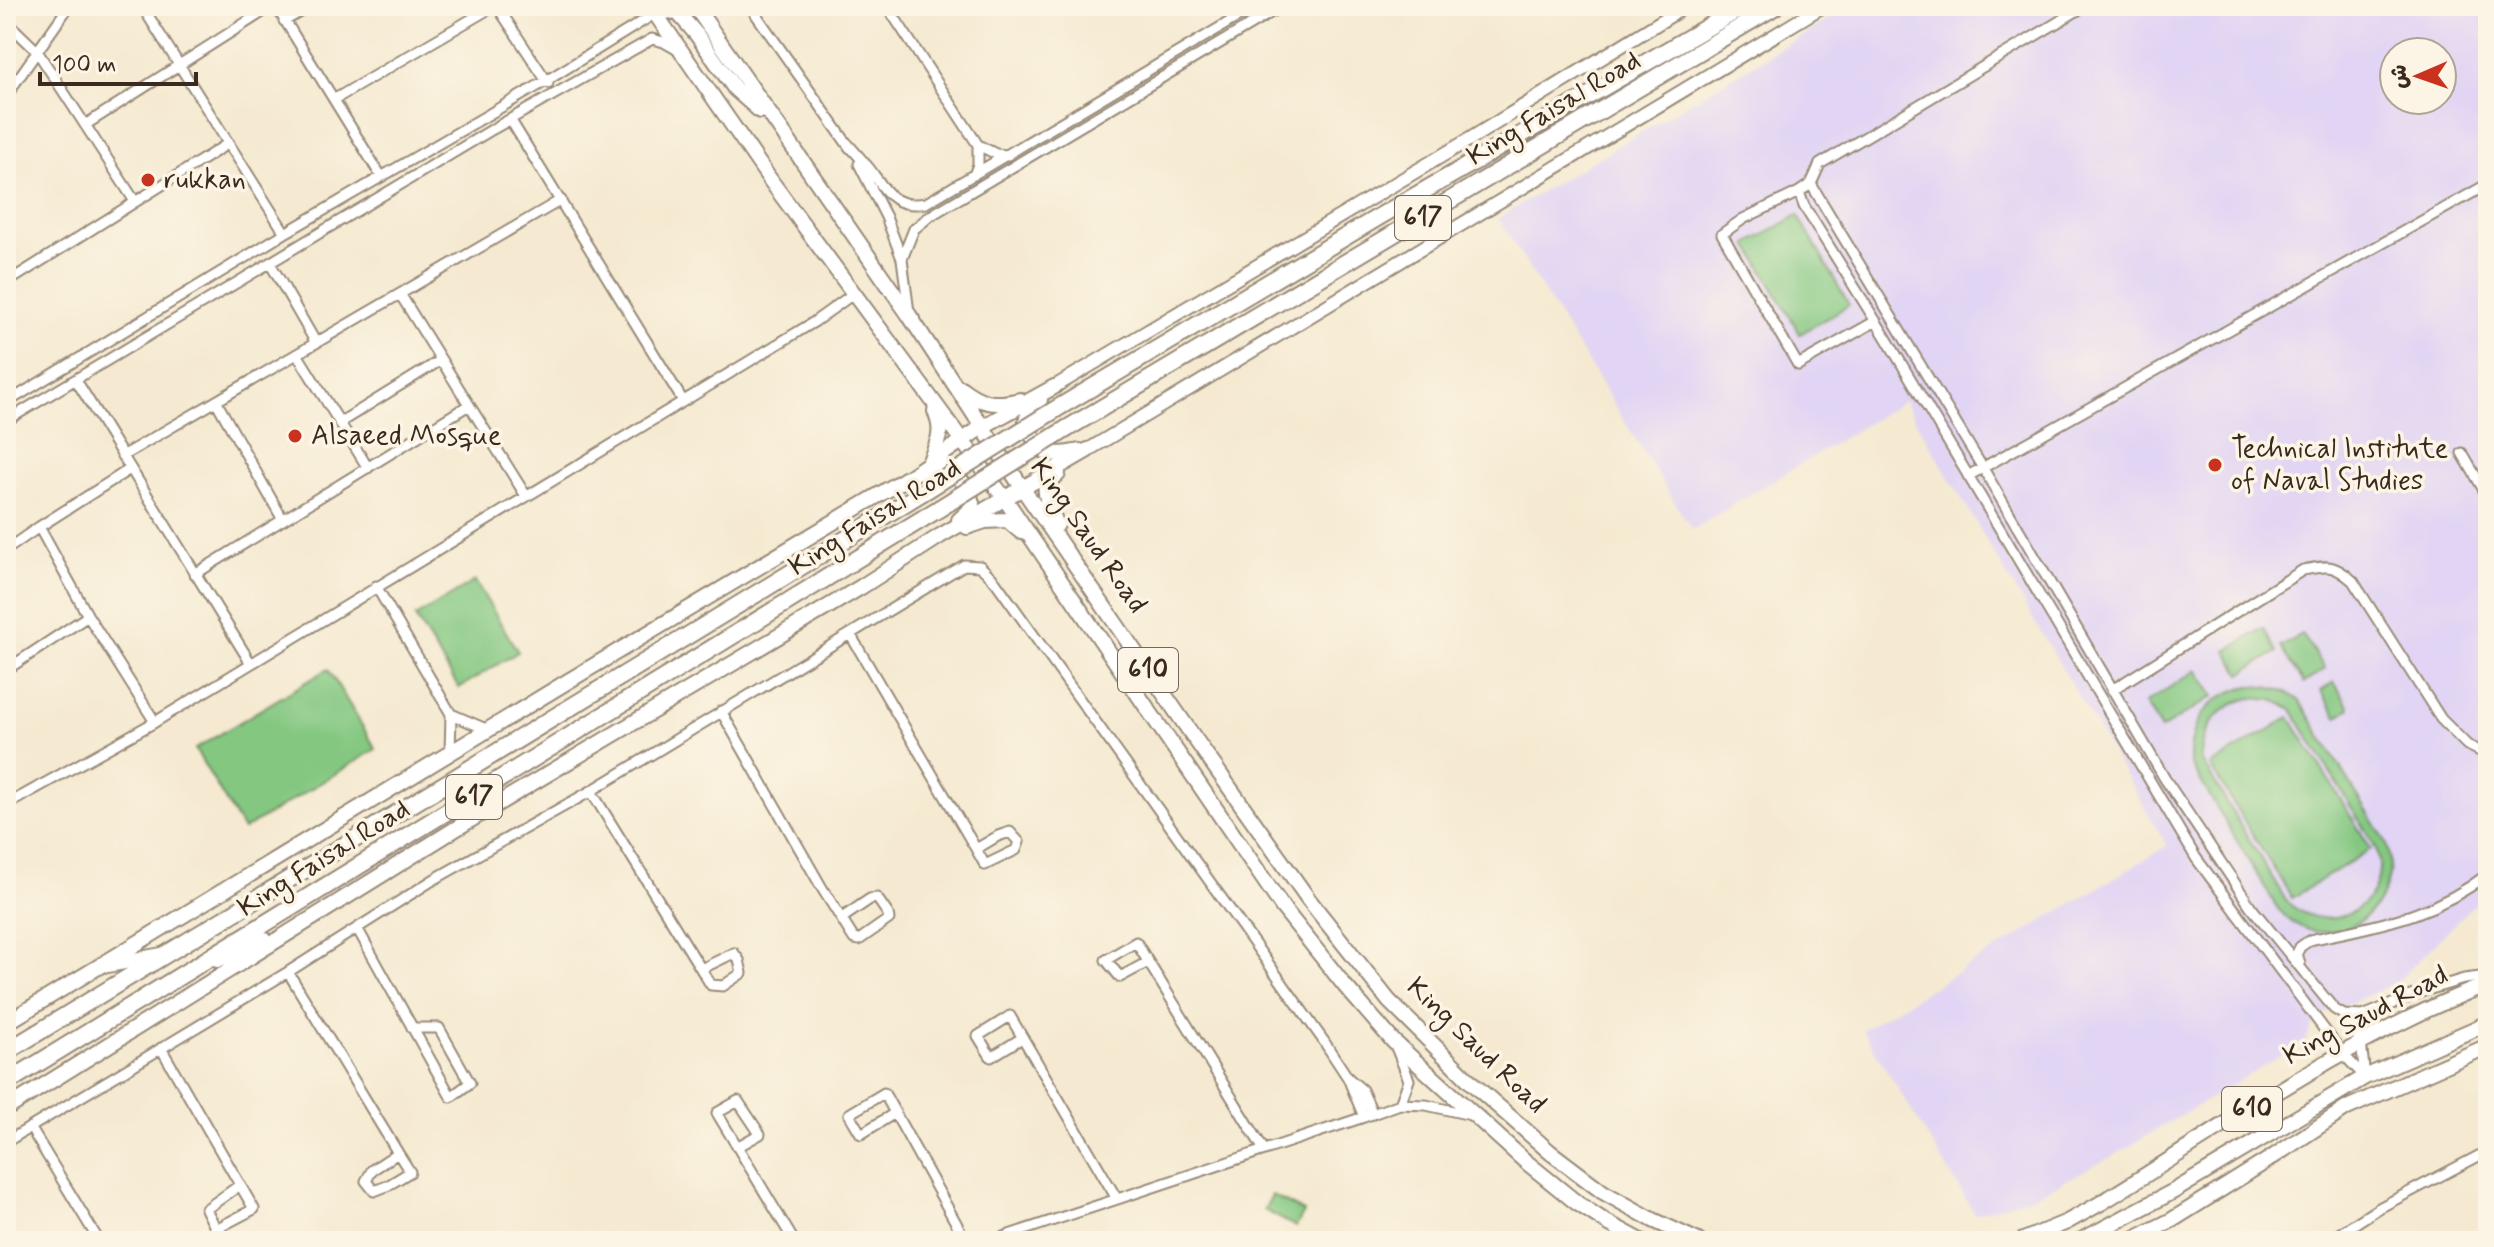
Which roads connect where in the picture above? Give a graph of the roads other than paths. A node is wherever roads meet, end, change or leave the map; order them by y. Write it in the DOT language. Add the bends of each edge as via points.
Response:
graph roads {
  1 [pos="69,6"];
  2 [pos="142,6"];
  3 [pos="274,6"];
  4 [pos="310,6"];
  5 [pos="496,6"];
  6 [pos="695,6"];
  7 [pos="750,6"];
  8 [pos="887,6"];
  9 [pos="1256,6"];
  10 [pos="1282,6"];
  11 [pos="1744,6"];
  12 [pos="1776,6"];
  13 [pos="1823,6"];
  14 [pos="2085,6"];
  15 [pos="1682,7"];
  16 [pos="653,10"];
  17 [pos="6,21"];
  18 [pos="284,21"];
  19 [pos="37,51"];
  20 [pos="684,53"];
  21 [pos="180,67"];
  22 [pos="546,81"];
  23 [pos="558,92"];
  24 [pos="6,96"];
  25 [pos="335,99"];
  26 [pos="510,119"];
  27 [pos="85,125"];
  28 [pos="229,143"];
  29 [pos="847,143"];
  30 [pos="978,145"];
  31 [pos="796,154"];
  32 [pos="1008,155"];
  33 [pos="974,175"];
  34 [pos="381,176"];
  35 [pos="1811,184"];
  36 [pos="2488,184"];
  37 [pos="1799,192"];
  38 [pos="134,200"];
  39 [pos="561,200"];
  40 [pos="285,233"];
  41 [pos="902,259"];
  42 [pos="270,263"];
  43 [pos="6,283"];
  44 [pos="400,294"];
  45 [pos="853,294"];
  46 [pos="909,315"];
  47 [pos="1876,321"];
  48 [pos="316,343"];
  49 [pos="297,354"];
  50 [pos="441,360"];
  51 [pos="76,380"];
  52 [pos="950,380"];
  53 [pos="1054,387"];
  54 [pos="928,391"];
  55 [pos="216,401"];
  56 [pos="683,401"];
  57 [pos="6,403"];
  58 [pos="469,405"];
  59 [pos="6,421"];
  60 [pos="339,423"];
  61 [pos="982,427"];
  62 [pos="962,439"];
  63 [pos="1088,450"];
  64 [pos="2462,453"];
  65 [pos="122,456"];
  66 [pos="930,461"];
  67 [pos="368,468"];
  68 [pos="130,469"];
  69 [pos="1984,470"];
  70 [pos="912,475"];
  71 [pos="1968,476"];
  72 [pos="1023,489"];
  73 [pos="526,496"];
  74 [pos="2488,497"];
  75 [pos="1005,499"];
  76 [pos="283,520"];
  77 [pos="39,527"];
  78 [pos="940,536"];
  79 [pos="6,550"];
  80 [pos="1070,554"];
  81 [pos="1049,564"];
  82 [pos="195,574"];
  83 [pos="376,586"];
  84 [pos="88,616"];
  85 [pos="850,634"];
  86 [pos="250,662"];
  87 [pos="6,670"];
  88 [pos="2112,690"];
  89 [pos="721,711"];
  90 [pos="451,714"];
  91 [pos="155,722"];
  92 [pos="488,730"];
  93 [pos="450,753"];
  94 [pos="2488,755"];
  95 [pos="591,791"];
  96 [pos="6,805"];
  97 [pos="976,849"];
  98 [pos="2488,874"];
  99 [pos="346,897"];
  100 [pos="842,918"];
  101 [pos="357,928"];
  102 [pos="167,954"];
  103 [pos="1148,962"];
  104 [pos="99,966"];
  105 [pos="2300,967"];
  106 [pos="701,969"];
  107 [pos="191,971"];
  108 [pos="288,972"];
  109 [pos="2488,976"];
  110 [pos="2488,984"];
  111 [pos="154,994"];
  112 [pos="2344,1015"];
  113 [pos="6,1023"];
  114 [pos="2488,1023"];
  115 [pos="412,1028"];
  116 [pos="1022,1038"];
  117 [pos="1393,1041"];
  118 [pos="2361,1042"];
  119 [pos="110,1043"];
  120 [pos="2488,1046"];
  121 [pos="161,1048"];
  122 [pos="6,1052"];
  123 [pos="2342,1053"];
  124 [pos="2365,1077"];
  125 [pos="6,1083"];
  126 [pos="1400,1104"];
  127 [pos="6,1109"];
  128 [pos="895,1113"];
  129 [pos="1472,1115"];
  130 [pos="1368,1116"];
  131 [pos="30,1127"];
  132 [pos="6,1142"];
  133 [pos="737,1147"];
  134 [pos="1264,1150"];
  135 [pos="2488,1151"];
  136 [pos="398,1153"];
  137 [pos="240,1185"];
  138 [pos="1117,1199"];
  139 [pos="97,1240"];
  140 [pos="794,1241"];
  141 [pos="966,1241"];
  142 [pos="991,1241"];
  143 [pos="1641,1241"];
  144 [pos="1698,1241"];
  145 [pos="2021,1241"];
  146 [pos="2080,1241"];
  147 [pos="2130,1241"];
  148 [pos="2328,1241"];
  1 -- 19 [label="street"];
  2 -- 21 [label="street"];
  3 -- 18 [label="street"];
  3 -- 21 [label="street"];
  4 -- 18 [label="street"];
  5 -- 22 [label="street"];
  5 -- 25 [label="street"];
  6 -- 31 [label="main road, King Saud Road / 610"];
  7 -- 29 [label="street"];
  8 -- 30 [label="street"];
  9 -- 32 [label="street"];
  10 -- 41 [label="street" via="930,216 914,229"];
  11 -- 102 [label="highway, King Faisal Road / 617, bridge" via="1056,409"];
  12 -- 107 [label="highway, King Faisal Road / 617, bridge" via="1068,428"];
  13 -- 63 [label="main road"];
  14 -- 35 [label="street" via="1820,164"];
  15 -- 53 [label="main road"];
  16 -- 20 [label="main road, King Saud Road / 610"];
  16 -- 22 [label="street"];
  16 -- 31 [label="main road" via="679,14 735,89"];
  17 -- 19 [label="street"];
  18 -- 25 [label="street"];
  19 -- 24 [label="street"];
  19 -- 27 [label="street"];
  20 -- 23 [label="street" via="652,39"];
  20 -- 45 [label="main road, King Saud Road / 610"];
  21 -- 27 [label="street"];
  21 -- 28 [label="street"];
  22 -- 23 [label="street"];
  22 -- 34 [label="street"];
  23 -- 26 [label="street"];
  25 -- 34 [label="street"];
  26 -- 39 [label="street"];
  26 -- 42 [label="street"];
  27 -- 38 [label="street"];
  28 -- 38 [label="street"];
  28 -- 40 [label="street"];
  29 -- 33 [label="street" via="902,203 926,203"];
  29 -- 41 [label="street"];
  30 -- 32 [label="street"];
  30 -- 33 [label="street"];
  31 -- 46 [label="main road, King Saud Road / 610"];
  32 -- 33 [label="street"];
  34 -- 40 [label="street"];
  35 -- 37 [label="street"];
  35 -- 69 [label="street"];
  36 -- 69 [label="street"];
  37 -- 47 [label="street"];
  37 -- 47 [label="street" via="1722,234 1798,365"];
  38 -- 43 [label="street"];
  39 -- 44 [label="street"];
  39 -- 56 [label="street"];
  40 -- 57 [label="street"];
  41 -- 46 [label="street"];
  42 -- 48 [label="street"];
  42 -- 51 [label="street"];
  44 -- 48 [label="street"];
  44 -- 50 [label="street"];
  45 -- 54 [label="main road, King Saud Road / 610"];
  45 -- 56 [label="street"];
  46 -- 52 [label="main road, King Saud Road / 610"];
  47 -- 71 [label="street"];
  48 -- 49 [label="street"];
  49 -- 55 [label="street"];
  49 -- 60 [label="street"];
  50 -- 58 [label="street"];
  50 -- 60 [label="street"];
  51 -- 59 [label="street"];
  51 -- 65 [label="street"];
  52 -- 53 [label="main road" via="976,400 1000,404"];
  52 -- 61 [label="main road, King Saud Road / 610"];
  53 -- 61 [label="main road"];
  53 -- 63 [label="main road" via="1029,412 1031,435 1053,456"];
  54 -- 62 [label="main road, King Saud Road / 610"];
  54 -- 66 [label="main road" via="941,434"];
  55 -- 65 [label="street"];
  55 -- 76 [label="street"];
  56 -- 73 [label="street"];
  58 -- 67 [label="street"];
  58 -- 73 [label="street"];
  60 -- 67 [label="street"];
  61 -- 62 [label="main road"];
  61 -- 72 [label="main road, King Saud Road / 610"];
  62 -- 66 [label="main road"];
  62 -- 75 [label="main road, King Saud Road / 610"];
  63 -- 72 [label="main road"];
  63 -- 80 [label="main road" via="1046,484 1048,505"];
  64 -- 74 [label="street"];
  65 -- 68 [label="street"];
  66 -- 70 [label="main road"];
  67 -- 76 [label="street"];
  68 -- 77 [label="street"];
  68 -- 82 [label="street"];
  69 -- 71 [label="street"];
  69 -- 88 [label="street"];
  70 -- 78 [label="main road" via="938,465 952,469 970,495 969,511"];
  70 -- 92 [label="main road"];
  71 -- 123 [label="street" via="2196,858"];
  72 -- 75 [label="main road"];
  72 -- 80 [label="main road, King Saud Road / 610"];
  73 -- 83 [label="street"];
  75 -- 78 [label="main road"];
  75 -- 81 [label="main road, King Saud Road / 610"];
  76 -- 82 [label="street"];
  77 -- 79 [label="street"];
  77 -- 84 [label="street"];
  78 -- 81 [label="main road" via="985,521 1007,520"];
  78 -- 99 [label="main road"];
  80 -- 144 [label="main road, King Saud Road / 610" via="1309,900 1389,1001 1550,1152 1603,1192"];
  81 -- 117 [label="main road, King Saud Road / 610" via="1283,908"];
  82 -- 86 [label="street"];
  83 -- 86 [label="street"];
  83 -- 90 [label="street"];
  84 -- 87 [label="street"];
  84 -- 91 [label="street"];
  85 -- 89 [label="street"];
  85 -- 97 [label="street"];
  85 -- 130 [label="street" via="964,565 980,566 1323,1040"];
  86 -- 91 [label="street"];
  88 -- 94 [label="street" via="2303,570 2339,568 2353,581 2441,719 2467,745"];
  88 -- 105 [label="street" via="2215,858"];
  89 -- 95 [label="street"];
  89 -- 100 [label="street"];
  90 -- 92 [label="street"];
  90 -- 93 [label="street"];
  91 -- 96 [label="street"];
  92 -- 93 [label="main road"];
  93 -- 104 [label="main road"];
  95 -- 101 [label="street"];
  95 -- 106 [label="street"];
  97 -- 97 [label="street" via="985,865 1016,850 1019,842 1010,832"];
  98 -- 105 [label="street" via="2430,909 2310,940 2297,953"];
  99 -- 107 [label="main road"];
  99 -- 119 [label="main road"];
  100 -- 100 [label="street" via="859,940 889,919 877,898"];
  101 -- 108 [label="street"];
  101 -- 115 [label="street"];
  102 -- 104 [label="main road"];
  102 -- 122 [label="highway, King Faisal Road / 617"];
  103 -- 134 [label="street"];
  104 -- 113 [label="main road"];
  105 -- 112 [label="street"];
  107 -- 111 [label="highway, King Faisal Road / 617"];
  108 -- 121 [label="street"];
  108 -- 136 [label="street"];
  109 -- 112 [label="street" via="2424,991 2363,1016"];
  110 -- 118 [label="main road, King Saud Road / 610"];
  111 -- 119 [label="main road"];
  111 -- 125 [label="highway, King Faisal Road / 617"];
  112 -- 118 [label="street"];
  114 -- 124 [label="main road, King Saud Road / 610"];
  115 -- 115 [label="street" via="451,1097 470,1083 439,1028"];
  116 -- 116 [label="street" via="1010,1016 978,1036 991,1057"];
  116 -- 138 [label="street"];
  117 -- 126 [label="street" via="1409,1080"];
  117 -- 129 [label="main road, King Saud Road / 610"];
  118 -- 123 [label="main road, King Saud Road / 610"];
  118 -- 124 [label="street"];
  119 -- 127 [label="main road"];
  120 -- 147 [label="main road" via="2347,1108"];
  121 -- 131 [label="street"];
  121 -- 137 [label="street"];
  123 -- 124 [label="street"];
  123 -- 145 [label="main road, King Saud Road / 610" via="2101,1203"];
  124 -- 146 [label="main road, King Saud Road / 610"];
  126 -- 129 [label="street"];
  126 -- 130 [label="street"];
  128 -- 128 [label="street" via="884,1093 849,1114 861,1134"];
  128 -- 141 [label="street"];
  129 -- 143 [label="main road, King Saud Road / 610" via="1577,1203"];
  130 -- 134 [label="street"];
  131 -- 132 [label="street"];
  131 -- 139 [label="street"];
  133 -- 133 [label="street" via="717,1113 738,1101 760,1134"];
  133 -- 140 [label="street"];
  134 -- 138 [label="street"];
  135 -- 148 [label="street"];
  136 -- 136 [label="street" via="410,1172 374,1191 366,1181 372,1170"];
  137 -- 137 [label="street" via="254,1209 216,1229 206,1209"];
  138 -- 142 [label="street"];
}
